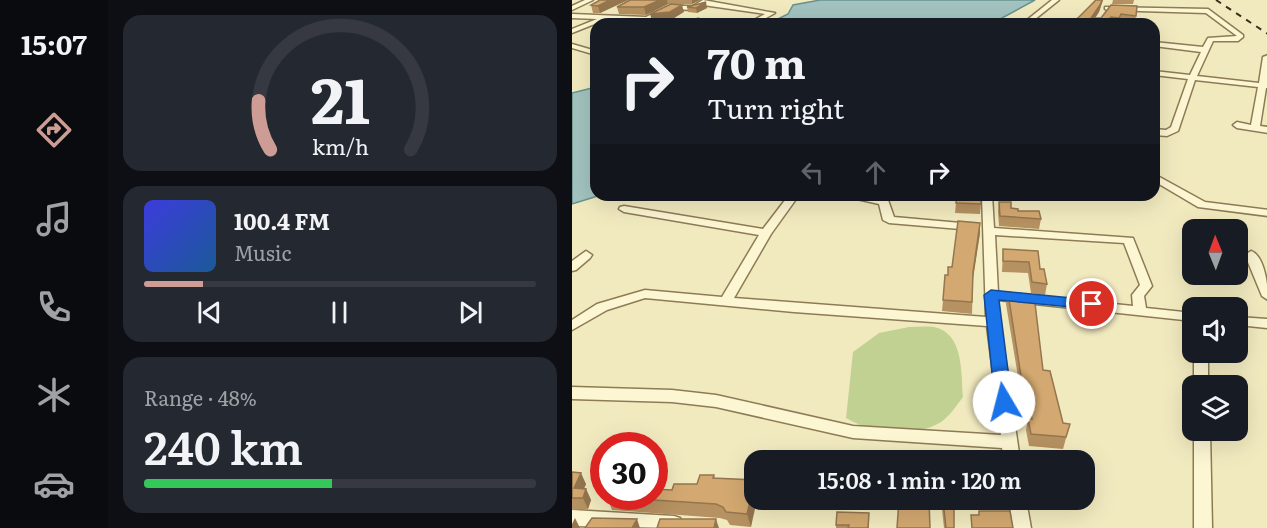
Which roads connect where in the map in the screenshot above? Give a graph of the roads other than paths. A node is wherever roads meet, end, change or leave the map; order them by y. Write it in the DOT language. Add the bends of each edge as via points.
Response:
graph roads {
  1 [pos="590,0"];
  2 [pos="682,0"];
  3 [pos="1056,0"];
  4 [pos="705,1"];
  5 [pos="1108,4"];
  6 [pos="671,7"];
  7 [pos="572,8"];
  8 [pos="621,9"];
  9 [pos="572,16"];
  10 [pos="1102,17"];
  11 [pos="604,18"];
  12 [pos="649,18"];
  13 [pos="762,18"];
  14 [pos="1033,18"];
  15 [pos="590,23"];
  16 [pos="573,30"];
  17 [pos="1160,45"];
  18 [pos="572,46"];
  19 [pos="1206,50"];
  20 [pos="590,51"];
  21 [pos="1267,57"];
  22 [pos="1160,74"];
  23 [pos="1192,78"];
  24 [pos="1265,86"];
  25 [pos="1237,125"];
  26 [pos="1255,128"];
  27 [pos="1268,130"];
  28 [pos="1160,132"];
  29 [pos="1160,180"];
  30 [pos="790,201"];
  31 [pos="879,201"];
  32 [pos="987,201"];
  33 [pos="624,209"];
  34 [pos="1268,213"];
  35 [pos="988,230"];
  36 [pos="766,233"];
  37 [pos="586,255"];
  38 [pos="1251,255"];
  39 [pos="572,267"];
  40 [pos="991,295"];
  41 [pos="1268,296"];
  42 [pos="725,302"];
  43 [pos="1140,309"];
  44 [pos="1182,315"];
  45 [pos="993,322"];
  46 [pos="1248,322"];
  47 [pos="1268,324"];
  48 [pos="572,326"];
  49 [pos="572,393"];
  50 [pos="1202,441"];
  51 [pos="1009,442"];
  52 [pos="1010,450"];
  53 [pos="1019,510"];
  54 [pos="572,518"];
  55 [pos="647,525"];
  56 [pos="690,525"];
  57 [pos="1022,528"];
  58 [pos="1203,528"];
  1 -- 7 [label="street"];
  2 -- 6 [label="street"];
  3 -- 14 [label="street"];
  4 -- 6 [label="street" via="694,8"];
  4 -- 13 [label="street" via="772,13"];
  5 -- 10 [label="street"];
  5 -- 19 [label="street" via="1208,11 1241,36 1212,38"];
  6 -- 12 [label="street"];
  8 -- 11 [label="street"];
  9 -- 11 [label="street"];
  15 -- 16 [label="street"];
  17 -- 19 [label="street"];
  18 -- 20 [label="street"];
  19 -- 23 [label="street"];
  21 -- 24 [label="street"];
  22 -- 23 [label="street"];
  23 -- 24 [label="street"];
  23 -- 28 [label="street" via="1175,129"];
  24 -- 26 [label="street"];
  25 -- 26 [label="street"];
  26 -- 27 [label="street"];
  29 -- 34 [label="street" via="1202,205"];
  30 -- 36 [label="street"];
  31 -- 35 [label="street" via="884,202 889,220"];
  32 -- 35 [label="street"];
  33 -- 36 [label="street"];
  35 -- 40 [label="street"];
  35 -- 43 [label="street" via="1129,240 1146,286 1138,295"];
  36 -- 42 [label="street"];
  37 -- 39 [label="street"];
  38 -- 41 [label="street"];
  40 -- 43 [label="street"];
  40 -- 45 [label="street"];
  42 -- 45 [label="street"];
  42 -- 48 [label="street" via="645,294 602,307"];
  43 -- 44 [label="street"];
  45 -- 51 [label="street"];
  46 -- 47 [label="street"];
  49 -- 51 [label="street" via="672,396 716,401 853,432"];
  50 -- 58 [label="street"];
  51 -- 52 [label="street"];
  53 -- 57 [label="street"];
  54 -- 55 [label="street"];
  55 -- 56 [label="street"];
}
